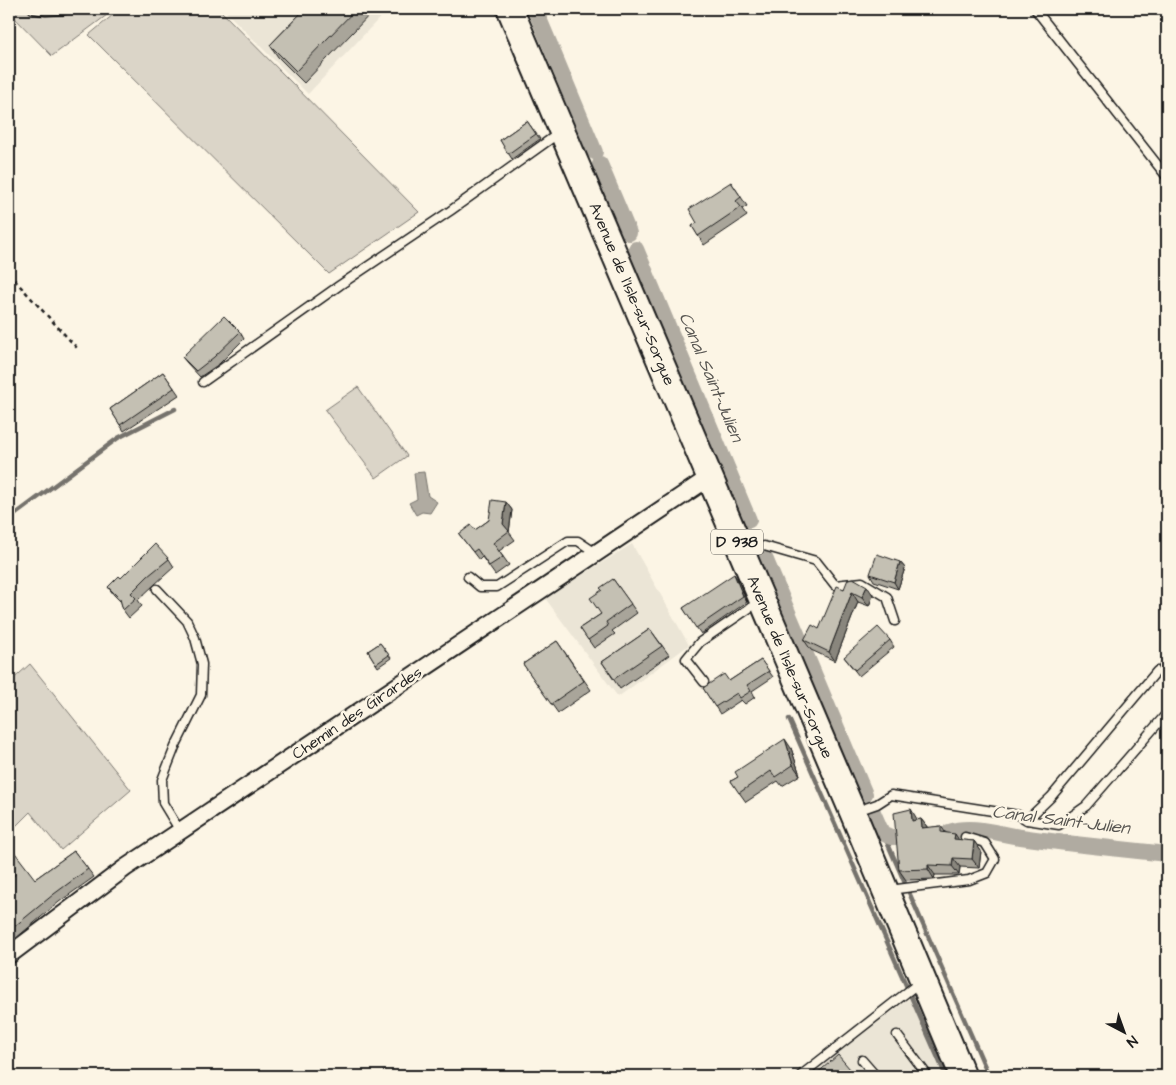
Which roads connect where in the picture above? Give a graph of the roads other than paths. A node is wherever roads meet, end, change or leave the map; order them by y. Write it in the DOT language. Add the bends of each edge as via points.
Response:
graph roads {
  1 [pos="33,9"];
  2 [pos="510,9"];
  3 [pos="1036,9"];
  4 [pos="64,10"];
  5 [pos="562,131"];
  6 [pos="1167,177"];
  7 [pos="203,382"];
  8 [pos="710,477"];
  9 [pos="596,553"];
  10 [pos="743,557"];
  11 [pos="468,577"];
  12 [pos="157,589"];
  13 [pos="761,600"];
  14 [pos="895,621"];
  15 [pos="1158,671"];
  16 [pos="704,682"];
  17 [pos="1167,713"];
  18 [pos="853,813"];
  19 [pos="1028,820"];
  20 [pos="180,831"];
  21 [pos="965,837"];
  22 [pos="884,890"];
  23 [pos="9,955"];
  24 [pos="922,980"];
  25 [pos="897,1035"];
  26 [pos="862,1060"];
  27 [pos="800,1076"];
  28 [pos="876,1076"];
  29 [pos="928,1076"];
  30 [pos="963,1076"];
  1 -- 4 [label="lane"];
  2 -- 5 [label="main road, Avenue de l'Isle-sur-Sorgue / D 938"];
  3 -- 6 [label="lane"];
  5 -- 7 [label="lane"];
  5 -- 8 [label="main road, Avenue de l'Isle-sur-Sorgue / D 938"];
  8 -- 9 [label="street, Chemin des Girardes"];
  8 -- 10 [label="main road, Avenue de l'Isle-sur-Sorgue / D 938"];
  9 -- 11 [label="lane" via="578,541 568,541 497,587 480,588"];
  9 -- 20 [label="street, Chemin des Girardes"];
  10 -- 13 [label="main road, Avenue de l'Isle-sur-Sorgue / D 938"];
  10 -- 14 [label="lane" via="764,546 816,561 835,585 862,582 886,596"];
  12 -- 20 [label="lane" via="187,621 202,664 201,695 162,780 163,803"];
  13 -- 16 [label="lane" via="700,642 686,659"];
  13 -- 18 [label="main road, Avenue de l'Isle-sur-Sorgue / D 938"];
  15 -- 19 [label="lane"];
  17 -- 19 [label="lane" via="1086,806 1059,825"];
  18 -- 19 [label="lane" via="891,795 1018,815"];
  18 -- 22 [label="main road, Avenue de l'Isle-sur-Sorgue / D 938"];
  20 -- 23 [label="street, Chemin des Girardes"];
  21 -- 22 [label="lane" via="985,843 995,859 987,873 969,880"];
  22 -- 24 [label="main road, Avenue de l'Isle-sur-Sorgue / D 938"];
  24 -- 27 [label="lane"];
  24 -- 30 [label="main road, Avenue de l'Isle-sur-Sorgue / D 938"];
  25 -- 29 [label="lane"];
  26 -- 28 [label="lane"];
}
